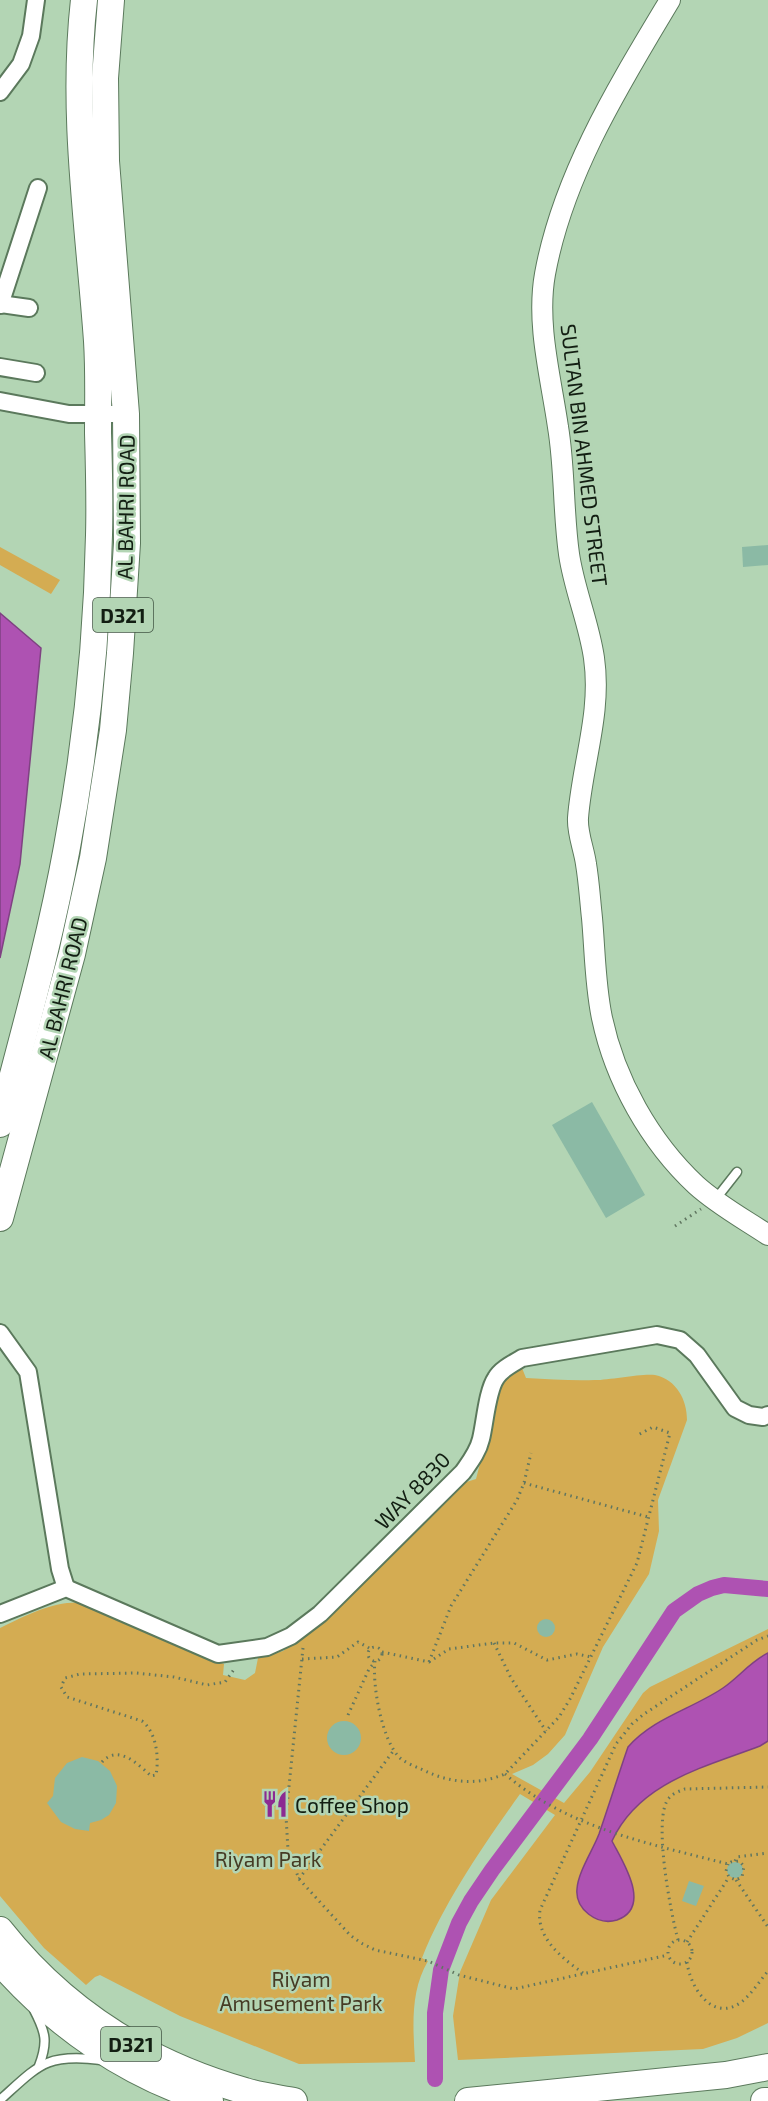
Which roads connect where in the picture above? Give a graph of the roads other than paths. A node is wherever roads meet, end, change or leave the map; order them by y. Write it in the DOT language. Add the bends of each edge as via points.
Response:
graph roads {
  1 [pos="36,0"];
  2 [pos="84,0"];
  3 [pos="111,0"];
  4 [pos="670,0"];
  5 [pos="0,92"];
  6 [pos="38,188"];
  7 [pos="0,304"];
  8 [pos="29,308"];
  9 [pos="0,367"];
  10 [pos="36,373"];
  11 [pos="0,401"];
  12 [pos="98,414"];
  13 [pos="126,414"];
  14 [pos="0,1124"];
  15 [pos="737,1172"];
  16 [pos="715,1201"];
  17 [pos="0,1218"];
  18 [pos="768,1235"];
  19 [pos="0,1333"];
  20 [pos="768,1415"];
  21 [pos="66,1587"];
  22 [pos="0,1614"];
  23 [pos="0,1930"];
  24 [pos="0,1962"];
  25 [pos="19,1984"];
  26 [pos="768,2053"];
  27 [pos="123,2063"];
  28 [pos="39,2066"];
  29 [pos="768,2067"];
  30 [pos="726,2075"];
  31 [pos="0,2100"];
  32 [pos="210,2101"];
  33 [pos="294,2101"];
  34 [pos="468,2101"];
  1 -- 5 [label="street" via="31,36 21,64"];
  2 -- 12 [label="main road, AL BAHRI ROAD / D321" via="80,145 97,345"];
  3 -- 13 [label="main road, AL BAHRI ROAD / D321" via="105,78 106,161"];
  4 -- 16 [label="street, SULTAN BIN AHMED STREET" via="579,165 545,272 542,299 563,464 569,557 594,658 594,724 577,824 586,863 602,1017 612,1057 634,1104 677,1166"];
  6 -- 7 [label="street"];
  7 -- 8 [label="street"];
  9 -- 10 [label="street"];
  11 -- 12 [label="street" via="69,414"];
  12 -- 13 [label="street"];
  12 -- 14 [label="main road, AL BAHRI ROAD / D321" via="99,535 93,652 77,789 45,949"];
  13 -- 17 [label="main road, AL BAHRI ROAD / D321" via="127,543 120,654 104,794 72,954"];
  15 -- 16 [label="lane"];
  16 -- 18 [label="street, SULTAN BIN AHMED STREET"];
  19 -- 21 [label="street" via="28,1372"];
  20 -- 21 [label="street, WAY 8830" via="749,1415 735,1408 697,1355 680,1340 657,1335 522,1358 495,1378 481,1439 463,1472 320,1614 291,1636 267,1647 218,1654"];
  21 -- 22 [label="street"];
  23 -- 33 [label="main road, D321" via="33,1970 66,1999 137,2048 202,2077 247,2092"];
  24 -- 25 [label="main road, D321"];
  25 -- 27 [label="main road, D321" via="52,2015"];
  25 -- 28 [label="lane" via="44,2028 46,2048"];
  26 -- 30 [label="main road"];
  27 -- 28 [label="lane" via="78,2057"];
  27 -- 32 [label="main road, D321"];
  28 -- 31 [label="lane"];
  29 -- 30 [label="main road"];
  30 -- 34 [label="main road"];
}
